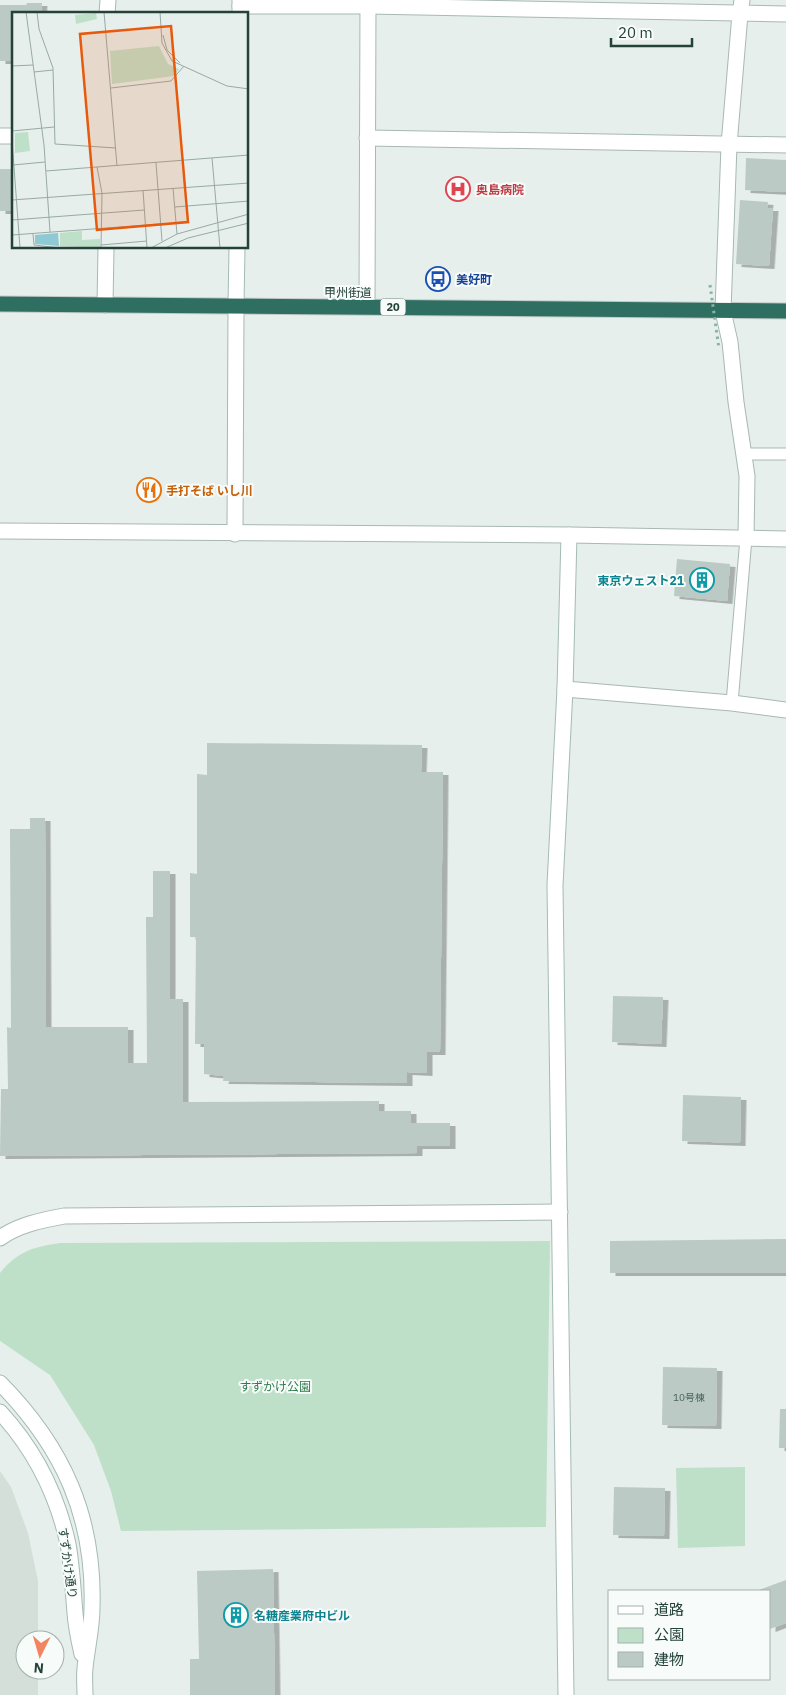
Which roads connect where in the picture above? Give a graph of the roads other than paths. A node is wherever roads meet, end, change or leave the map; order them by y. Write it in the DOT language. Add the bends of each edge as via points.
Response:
graph roads {
  1 [pos="368,3"];
  2 [pos="240,7"];
  3 [pos="741,7"];
  4 [pos="786,14"];
  5 [pos="367,138"];
  6 [pos="729,145"];
  7 [pos="786,145"];
  8 [pos="106,249"];
  9 [pos="237,249"];
  10 [pos="0,304"];
  11 [pos="105,305"];
  12 [pos="236,306"];
  13 [pos="367,307"];
  14 [pos="723,311"];
  15 [pos="786,311"];
  16 [pos="744,454"];
  17 [pos="786,454"];
  18 [pos="0,531"];
  19 [pos="235,534"];
  20 [pos="569,535"];
  21 [pos="746,538"];
  22 [pos="786,539"];
  23 [pos="565,689"];
  24 [pos="732,703"];
  25 [pos="786,710"];
  26 [pos="560,1212"];
  27 [pos="0,1238"];
  28 [pos="0,1383"];
  29 [pos="0,1412"];
  30 [pos="85,1671"];
  31 [pos="85,1695"];
  32 [pos="566,1695"];
  1 -- 2 [label="street"];
  1 -- 3 [label="street"];
  1 -- 5 [label="street"];
  3 -- 4 [label="street"];
  3 -- 6 [label="street"];
  5 -- 6 [label="street"];
  5 -- 13 [label="street"];
  6 -- 7 [label="street"];
  6 -- 14 [label="street"];
  8 -- 11 [label="street"];
  9 -- 12 [label="street"];
  10 -- 11 [label="highway, 甲州街道 / 20"];
  11 -- 12 [label="highway, 甲州街道 / 20"];
  12 -- 13 [label="highway, 甲州街道 / 20"];
  12 -- 19 [label="street"];
  13 -- 14 [label="highway, 甲州街道 / 20"];
  14 -- 15 [label="highway, 甲州街道 / 20"];
  14 -- 16 [label="street"];
  16 -- 17 [label="lane"];
  16 -- 21 [label="street"];
  18 -- 19 [label="street"];
  19 -- 20 [label="street"];
  20 -- 21 [label="street"];
  20 -- 23 [label="street"];
  21 -- 22 [label="street"];
  21 -- 24 [label="lane"];
  23 -- 24 [label="street"];
  23 -- 26 [label="street" via="554,885"];
  24 -- 25 [label="street"];
  26 -- 27 [label="street" via="64,1216 39,1220"];
  26 -- 32 [label="street"];
  28 -- 30 [label="street, すずかけ通り" via="32,1418 63,1466 84,1523 92,1583"];
  29 -- 30 [label="street, すずかけ通り" via="36,1459 60,1514 71,1563 75,1615"];
  30 -- 31 [label="street, すずかけ通り"];
}
